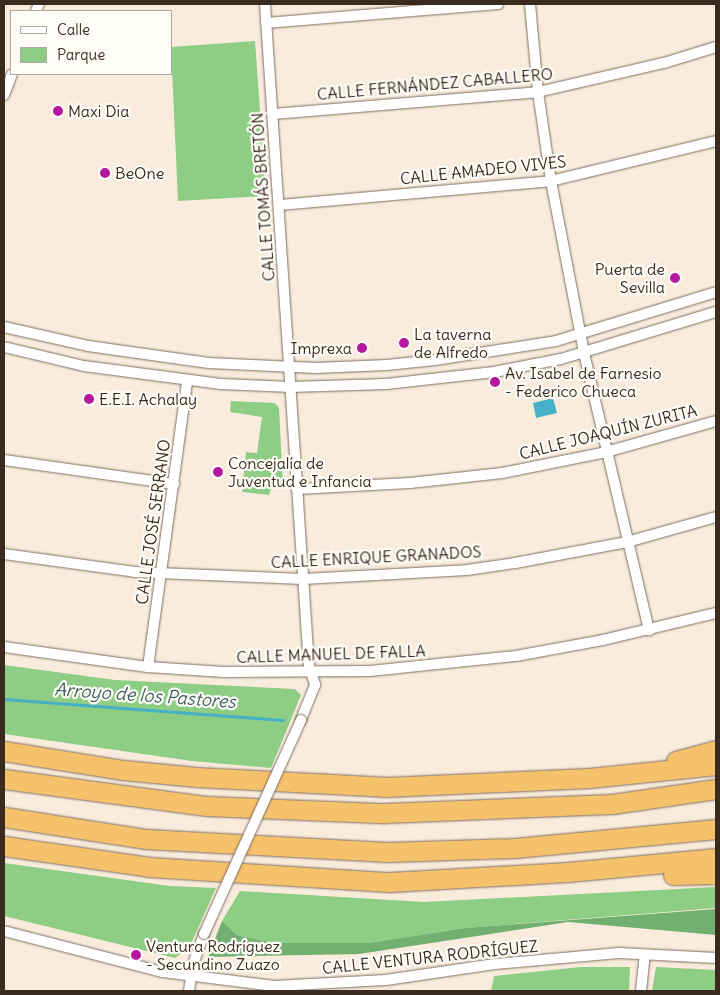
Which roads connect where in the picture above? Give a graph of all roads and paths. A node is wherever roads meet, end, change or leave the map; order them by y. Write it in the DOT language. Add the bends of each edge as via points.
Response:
graph roads {
  1 [pos="265,4"];
  2 [pos="498,4"];
  3 [pos="530,4"];
  4 [pos="266,23"];
  5 [pos="716,47"];
  6 [pos="12,75"];
  7 [pos="538,92"];
  8 [pos="4,95"];
  9 [pos="272,114"];
  10 [pos="716,141"];
  11 [pos="551,181"];
  12 [pos="279,205"];
  13 [pos="716,292"];
  14 [pos="716,312"];
  15 [pos="4,327"];
  16 [pos="581,334"];
  17 [pos="4,347"];
  18 [pos="584,353"];
  19 [pos="290,367"];
  20 [pos="187,381"];
  21 [pos="291,387"];
  22 [pos="716,421"];
  23 [pos="606,452"];
  24 [pos="4,460"];
  25 [pos="174,484"];
  26 [pos="297,489"];
  27 [pos="716,517"];
  28 [pos="627,542"];
  29 [pos="4,554"];
  30 [pos="161,574"];
  31 [pos="303,579"];
  32 [pos="716,613"];
  33 [pos="649,630"];
  34 [pos="4,647"];
  35 [pos="148,667"];
  36 [pos="312,673"];
  37 [pos="716,750"];
  38 [pos="4,751"];
  39 [pos="716,765"];
  40 [pos="589,778"];
  41 [pos="4,779"];
  42 [pos="716,789"];
  43 [pos="4,817"];
  44 [pos="716,828"];
  45 [pos="4,846"];
  46 [pos="716,858"];
  47 [pos="716,874"];
  48 [pos="420,882"];
  49 [pos="4,931"];
  50 [pos="645,955"];
  51 [pos="716,958"];
  52 [pos="191,978"];
  53 [pos="189,991"];
  54 [pos="641,991"];
  1 -- 4 [label="street, CALLE TOMÁS BRETÓN"];
  2 -- 4 [label="street"];
  3 -- 7 [label="street"];
  4 -- 9 [label="street, CALLE TOMÁS BRETÓN"];
  5 -- 7 [label="street, CALLE FERNÁNDEZ CABALLERO" via="664,63"];
  6 -- 8 [label="street"];
  7 -- 9 [label="street, CALLE FERNÁNDEZ CABALLERO"];
  7 -- 11 [label="street"];
  9 -- 12 [label="street, CALLE TOMÁS BRETÓN"];
  10 -- 11 [label="street, CALLE AMADEO VIVES"];
  11 -- 12 [label="street, CALLE AMADEO VIVES"];
  11 -- 16 [label="street"];
  12 -- 19 [label="street, CALLE TOMÁS BRETÓN"];
  13 -- 16 [label="street"];
  14 -- 18 [label="street"];
  15 -- 19 [label="street" via="148,356"];
  16 -- 18 [label="street"];
  16 -- 19 [label="street" via="435,360"];
  17 -- 20 [label="street" via="84,366"];
  18 -- 21 [label="street" via="438,380"];
  18 -- 23 [label="street"];
  19 -- 21 [label="street, CALLE TOMÁS BRETÓN"];
  20 -- 21 [label="street"];
  20 -- 25 [label="street, CALLE JOSÉ SERRANO"];
  21 -- 26 [label="street, CALLE TOMÁS BRETÓN"];
  22 -- 23 [label="street, CALLE JOAQUÍN ZURITA"];
  23 -- 26 [label="street, CALLE JOAQUÍN ZURITA" via="456,479"];
  23 -- 28 [label="street"];
  24 -- 25 [label="street"];
  25 -- 30 [label="street, CALLE JOSÉ SERRANO"];
  26 -- 31 [label="street, CALLE TOMÁS BRETÓN"];
  27 -- 28 [label="street, CALLE ENRIQUE GRANADOS"];
  28 -- 31 [label="street, CALLE ENRIQUE GRANADOS" via="467,570"];
  28 -- 33 [label="street"];
  29 -- 30 [label="street, CALLE ENRIQUE GRANADOS"];
  30 -- 31 [label="street, CALLE ENRIQUE GRANADOS"];
  30 -- 35 [label="street, CALLE JOSÉ SERRANO"];
  31 -- 36 [label="street, CALLE TOMÁS BRETÓN"];
  32 -- 33 [label="street, CALLE MANUEL DE FALLA"];
  33 -- 36 [label="street, CALLE MANUEL DE FALLA" via="510,657 370,671"];
  34 -- 35 [label="street, CALLE MANUEL DE FALLA"];
  35 -- 36 [label="street, CALLE MANUEL DE FALLA"];
  36 -- 52 [label="street, CALLE TOMÁS BRETÓN, bridge" via="315,691 204,934"];
  37 -- 40 [label="highway"];
  38 -- 40 [label="highway" via="122,770 315,785 385,787"];
  39 -- 40 [label="highway"];
  41 -- 42 [label="highway" via="207,806 375,813 612,804"];
  43 -- 44 [label="highway" via="146,839 388,852 515,848"];
  45 -- 48 [label="highway" via="149,867 281,877"];
  46 -- 48 [label="highway"];
  47 -- 48 [label="highway" via="539,884"];
  49 -- 52 [label="street, CALLE VENTURA RODRÍGUEZ"];
  50 -- 51 [label="street, CALLE VENTURA RODRÍGUEZ"];
  50 -- 52 [label="street, CALLE VENTURA RODRÍGUEZ" via="619,953 496,964 342,984 274,986"];
  50 -- 54 [label="street"];
  52 -- 53 [label="street, CALLE TOMÁS BRETÓN"];
}
